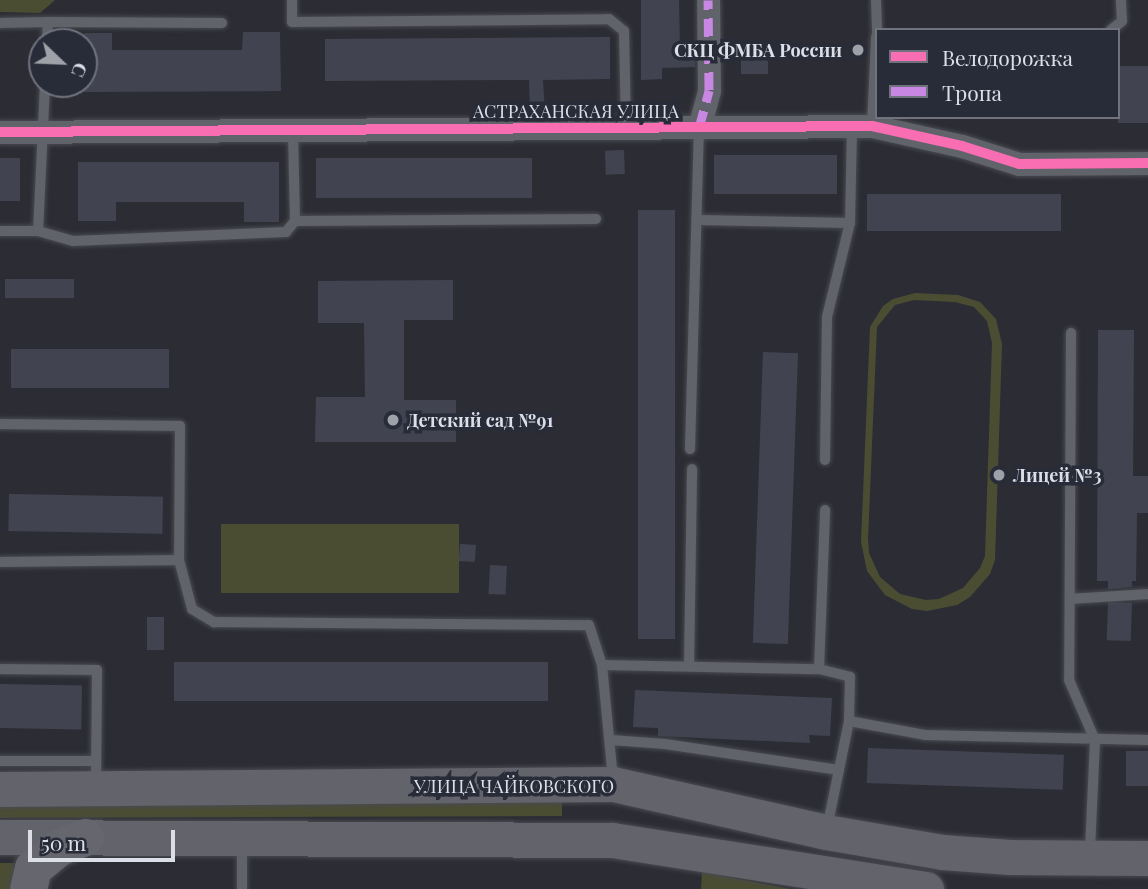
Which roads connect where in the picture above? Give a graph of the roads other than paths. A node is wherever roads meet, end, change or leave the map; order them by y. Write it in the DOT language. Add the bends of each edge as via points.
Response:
graph roads {
  1 [pos="292,0"];
  2 [pos="708,0"];
  3 [pos="876,0"];
  4 [pos="1121,0"];
  5 [pos="48,22"];
  6 [pos="0,23"];
  7 [pos="222,23"];
  8 [pos="48,28"];
  9 [pos="877,28"];
  10 [pos="1113,28"];
  11 [pos="875,49"];
  12 [pos="44,98"];
  13 [pos="862,126"];
  14 [pos="626,127"];
  15 [pos="699,128"];
  16 [pos="0,132"];
  17 [pos="293,132"];
  18 [pos="43,133"];
  19 [pos="1148,163"];
  20 [pos="596,219"];
  21 [pos="698,220"];
  22 [pos="295,221"];
  23 [pos="850,223"];
  24 [pos="0,231"];
  25 [pos="38,231"];
  26 [pos="1071,333"];
  27 [pos="0,424"];
  28 [pos="690,449"];
  29 [pos="825,460"];
  30 [pos="692,469"];
  31 [pos="825,510"];
  32 [pos="179,560"];
  33 [pos="0,562"];
  34 [pos="1148,594"];
  35 [pos="1070,599"];
  36 [pos="602,666"];
  37 [pos="689,666"];
  38 [pos="0,669"];
  39 [pos="819,669"];
  40 [pos="849,721"];
  41 [pos="611,740"];
  42 [pos="1095,740"];
  43 [pos="1148,740"];
  44 [pos="0,761"];
  45 [pos="839,770"];
  46 [pos="96,774"];
  47 [pos="613,784"];
  48 [pos="0,789"];
  49 [pos="826,832"];
  50 [pos="0,837"];
  51 [pos="85,837"];
  52 [pos="242,838"];
  53 [pos="612,840"];
  54 [pos="1090,858"];
  55 [pos="1148,858"];
  56 [pos="29,889"];
  57 [pos="242,889"];
  58 [pos="926,889"];
  1 -- 14 [label="lane" via="292,22 609,19 624,31"];
  2 -- 15 [label="street" via="709,90"];
  3 -- 9 [label="lane"];
  4 -- 10 [label="lane" via="1122,21"];
  5 -- 6 [label="lane"];
  5 -- 7 [label="lane"];
  5 -- 8 [label="lane"];
  11 -- 13 [label="lane"];
  12 -- 18 [label="lane"];
  13 -- 15 [label="street, АСТРАХАНСКАЯ УЛИЦА"];
  13 -- 19 [label="street, АСТРАХАНСКАЯ УЛИЦА" via="961,146 1019,164"];
  13 -- 23 [label="lane"];
  14 -- 15 [label="street, АСТРАХАНСКАЯ УЛИЦА"];
  14 -- 17 [label="street, АСТРАХАНСКАЯ УЛИЦА"];
  15 -- 21 [label="lane"];
  16 -- 18 [label="street, АСТРАХАНСКАЯ УЛИЦА"];
  17 -- 18 [label="street, АСТРАХАНСКАЯ УЛИЦА"];
  17 -- 22 [label="lane"];
  18 -- 25 [label="lane"];
  20 -- 22 [label="lane"];
  21 -- 23 [label="lane"];
  21 -- 28 [label="lane"];
  22 -- 25 [label="lane" via="286,232 73,241"];
  23 -- 29 [label="lane" via="827,317"];
  24 -- 25 [label="lane"];
  26 -- 35 [label="lane"];
  27 -- 32 [label="lane" via="180,426"];
  30 -- 37 [label="lane"];
  31 -- 39 [label="lane"];
  32 -- 33 [label="lane"];
  32 -- 36 [label="lane" via="192,609 214,622 589,625"];
  34 -- 35 [label="lane"];
  35 -- 42 [label="lane" via="1069,680"];
  36 -- 37 [label="lane"];
  36 -- 41 [label="lane"];
  37 -- 39 [label="lane"];
  38 -- 46 [label="lane" via="97,670"];
  39 -- 40 [label="lane" via="850,677"];
  40 -- 42 [label="lane" via="925,735"];
  40 -- 45 [label="lane"];
  41 -- 45 [label="lane"];
  41 -- 47 [label="lane"];
  42 -- 43 [label="lane"];
  42 -- 54 [label="lane"];
  44 -- 46 [label="lane"];
  45 -- 49 [label="lane"];
  46 -- 47 [label="main road, УЛИЦА ЧАЙКОВСКОГО"];
  46 -- 48 [label="main road, УЛИЦА ЧАЙКОВСКОГО"];
  47 -- 49 [label="main road, УЛИЦА ЧАЙКОВСКОГО"];
  47 -- 53 [label="main road"];
  49 -- 54 [label="main road, УЛИЦА ЧАЙКОВСКОГО" via="942,852"];
  50 -- 51 [label="main road"];
  51 -- 52 [label="main road"];
  51 -- 56 [label="highway" via="59,847 33,868"];
  52 -- 53 [label="main road"];
  52 -- 57 [label="lane"];
  53 -- 58 [label="main road"];
  54 -- 55 [label="main road, УЛИЦА ЧАЙКОВСКОГО"];
}
